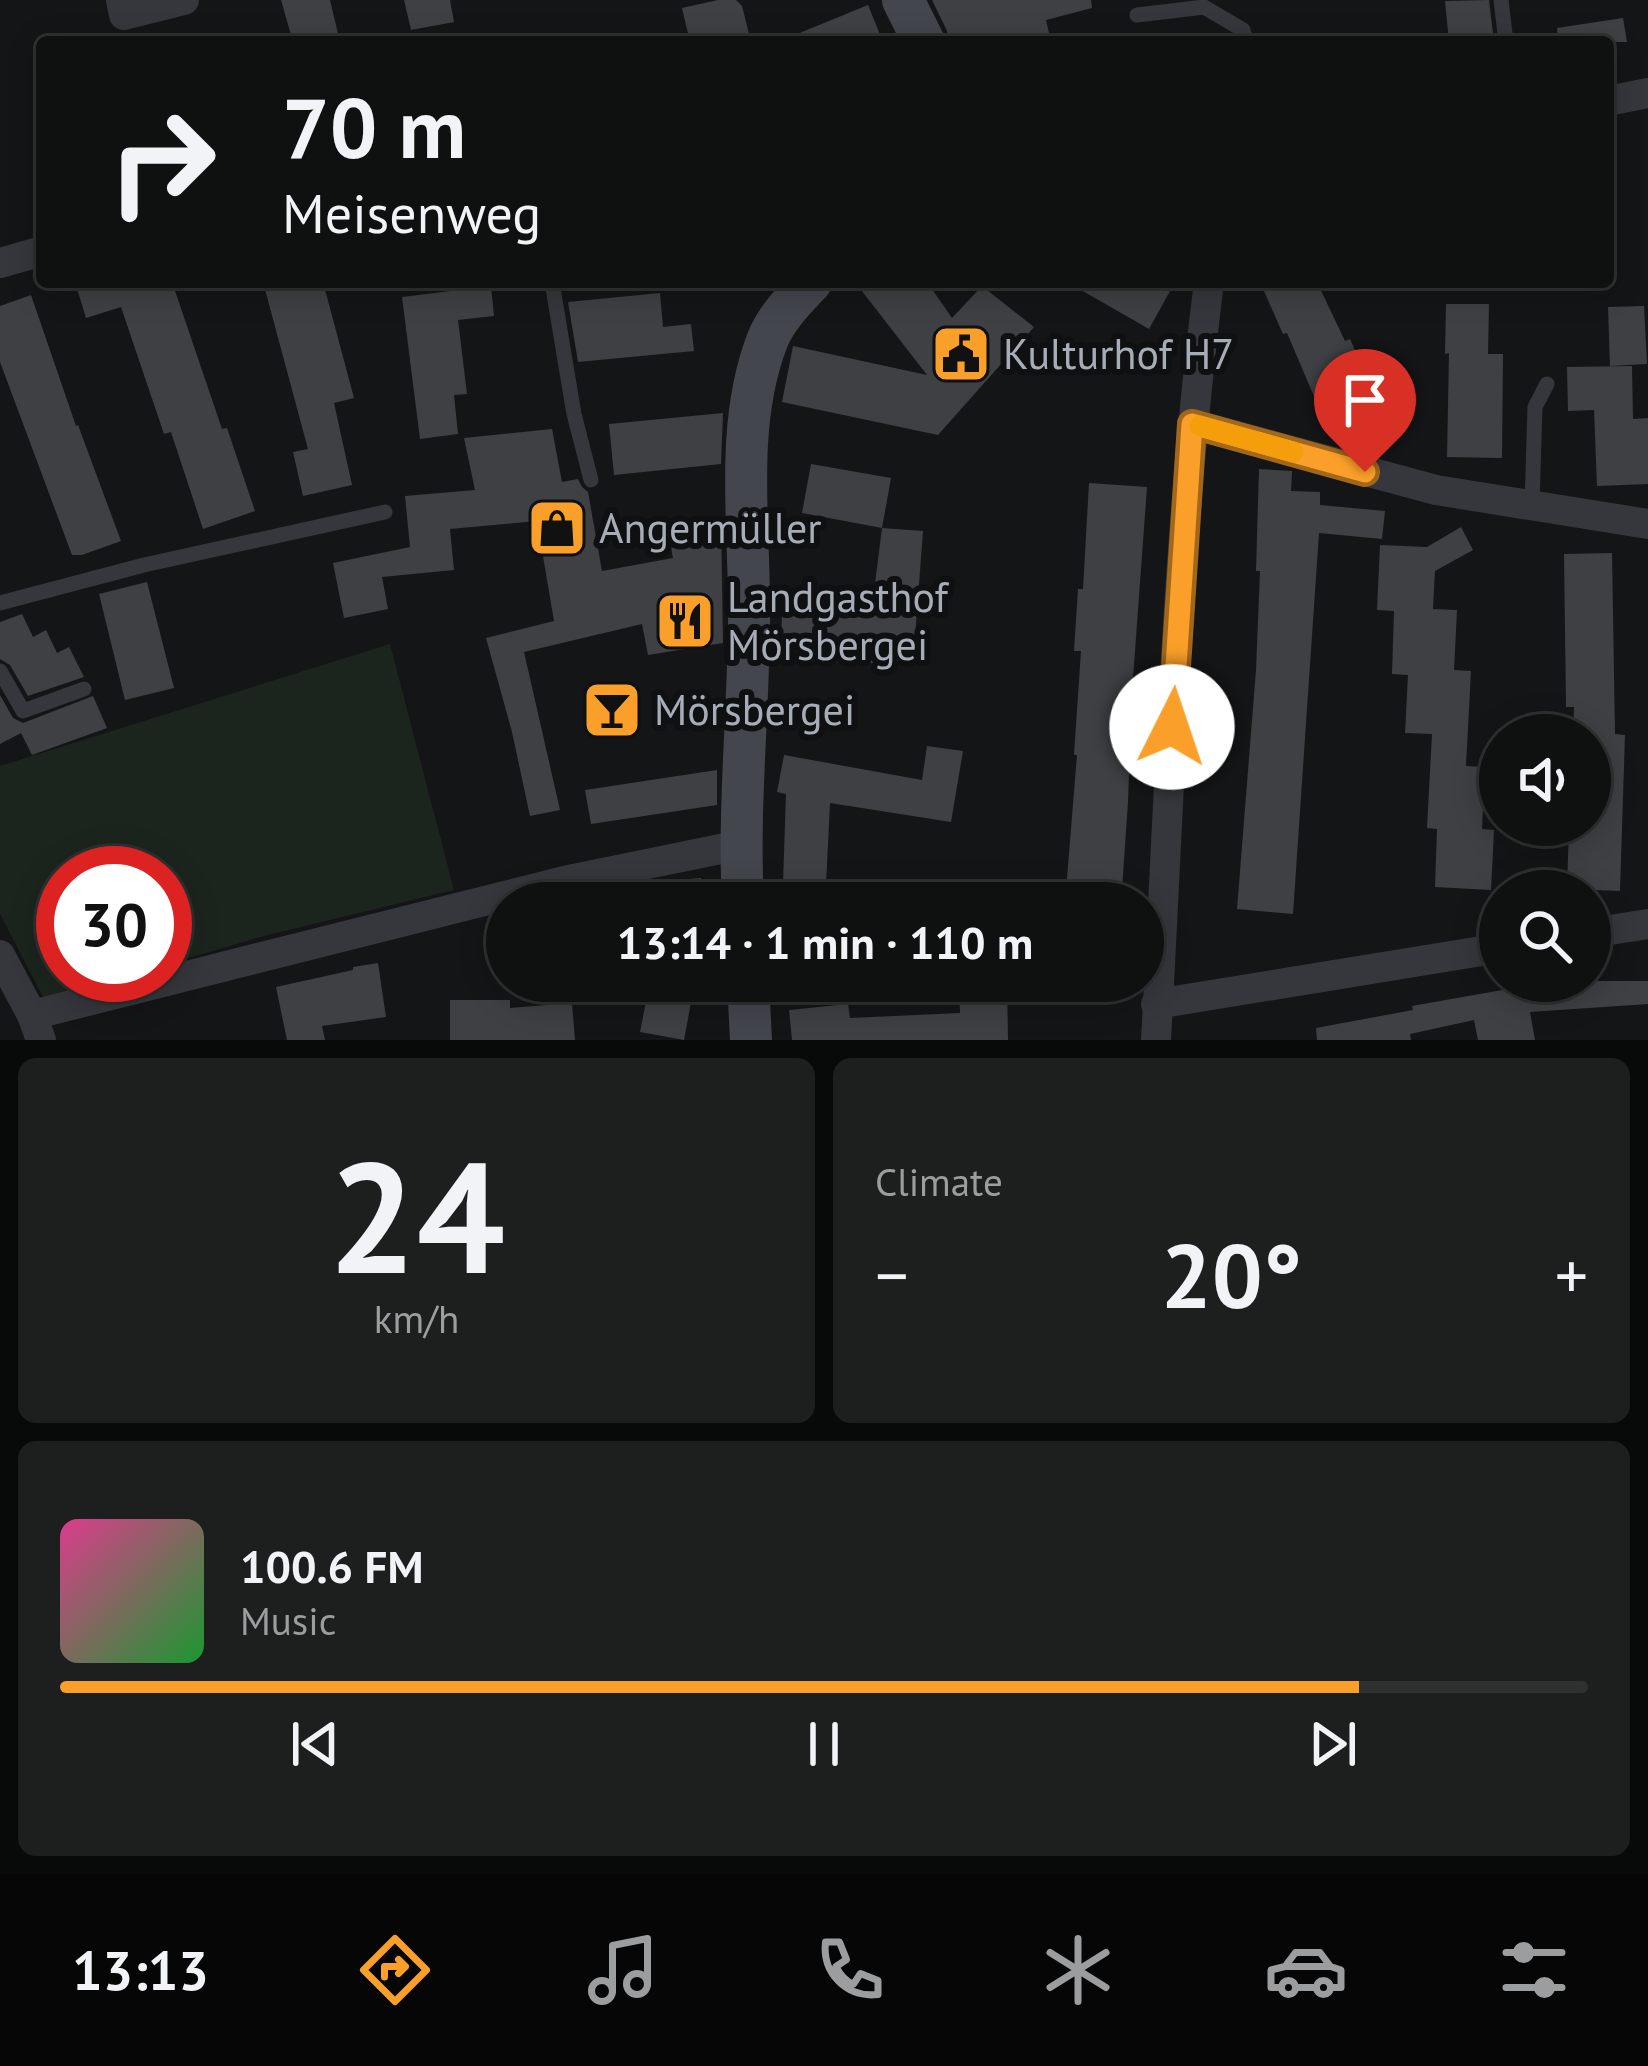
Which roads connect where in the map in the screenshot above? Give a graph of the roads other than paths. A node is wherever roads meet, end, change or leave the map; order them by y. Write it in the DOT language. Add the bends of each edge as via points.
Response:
graph roads {
  1 [pos="121,0"];
  2 [pos="184,0"];
  3 [pos="903,0"];
  4 [pos="1501,0"];
  5 [pos="1137,15"];
  6 [pos="921,36"];
  7 [pos="1245,36"];
  8 [pos="1506,36"];
  9 [pos="1648,93"];
  10 [pos="1614,100"];
  11 [pos="36,253"];
  12 [pos="0,263"];
  13 [pos="553,288"];
  14 [pos="805,288"];
  15 [pos="1208,288"];
  16 [pos="1547,384"];
  17 [pos="1192,424"];
  18 [pos="591,480"];
  19 [pos="1532,504"];
  20 [pos="385,512"];
  21 [pos="1648,524"];
  22 [pos="0,603"];
  23 [pos="0,671"];
  24 [pos="84,689"];
  25 [pos="740,845"];
  26 [pos="742,882"];
  27 [pos="1648,925"];
  28 [pos="1611,930"];
  29 [pos="1479,951"];
  30 [pos="0,955"];
  31 [pos="749,1002"];
  32 [pos="1156,1004"];
  33 [pos="36,1027"];
  34 [pos="751,1040"];
  35 [pos="1156,1040"];
  1 -- 2 [label="street" via="124,15"];
  3 -- 6 [label="street"];
  4 -- 8 [label="lane"];
  5 -- 7 [label="lane" via="1204,7"];
  9 -- 10 [label="street"];
  11 -- 12 [label="street"];
  13 -- 18 [label="lane"];
  14 -- 25 [label="street" via="768,339 754,393"];
  15 -- 17 [label="street"];
  16 -- 19 [label="lane" via="1535,407"];
  17 -- 19 [label="street" via="1436,490"];
  17 -- 32 [label="street"];
  19 -- 21 [label="street"];
  20 -- 22 [label="lane"];
  23 -- 24 [label="lane" via="23,711"];
  25 -- 26 [label="street"];
  25 -- 33 [label="street" via="564,881"];
  27 -- 28 [label="street"];
  29 -- 32 [label="street"];
  30 -- 33 [label="street"];
  31 -- 34 [label="street"];
  32 -- 35 [label="street"];
}
